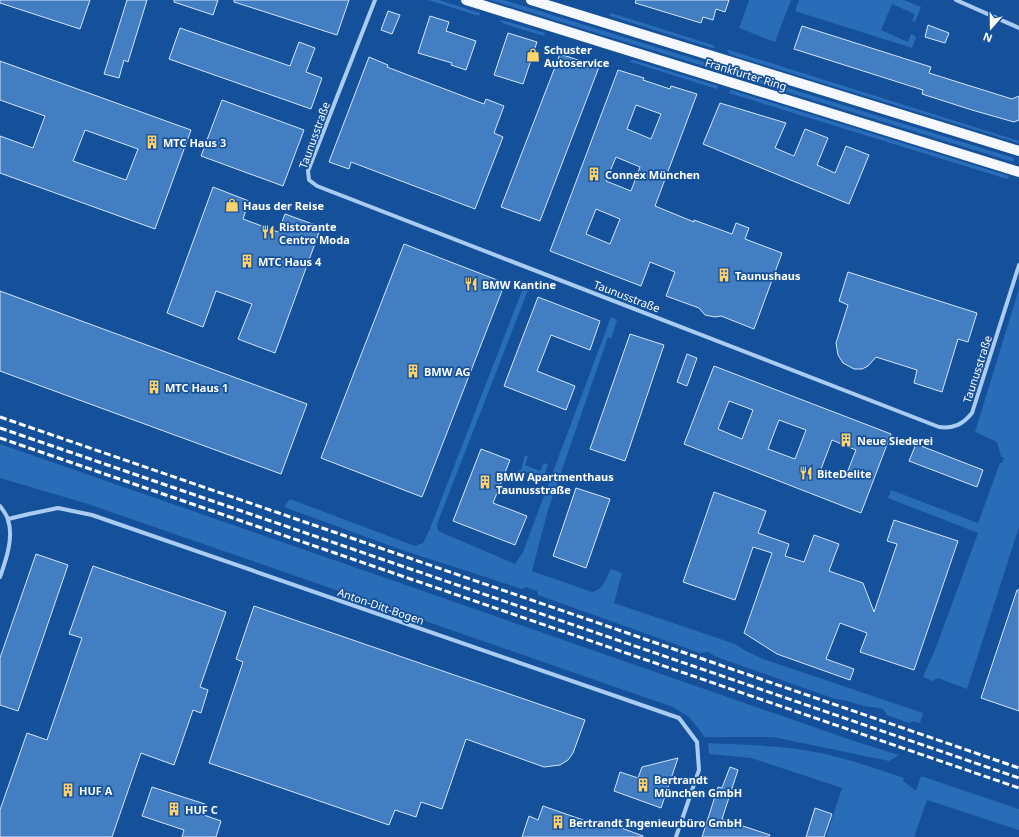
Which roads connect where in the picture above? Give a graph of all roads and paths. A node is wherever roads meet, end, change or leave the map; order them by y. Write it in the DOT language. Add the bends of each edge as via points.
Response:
graph roads {
  1 [pos="374,0"];
  2 [pos="466,0"];
  3 [pos="531,0"];
  4 [pos="956,0"];
  5 [pos="1019,28"];
  6 [pos="1019,151"];
  7 [pos="1019,172"];
  8 [pos="1019,265"];
  9 [pos="0,506"];
  10 [pos="8,519"];
  11 [pos="0,576"];
  12 [pos="676,837"];
  1 -- 8 [label="street, Taunusstraße" via="308,171 308,180 317,186 939,427 960,425 972,413"];
  2 -- 7 [label="main road, Frankfurter Ring"];
  3 -- 6 [label="main road, Frankfurter Ring"];
  4 -- 5 [label="street"];
  9 -- 10 [label="street"];
  10 -- 11 [label="street" via="11,536"];
  10 -- 12 [label="street, Anton-Ditt-Bogen" via="58,508 92,516 679,718 697,742 699,770"];
}
